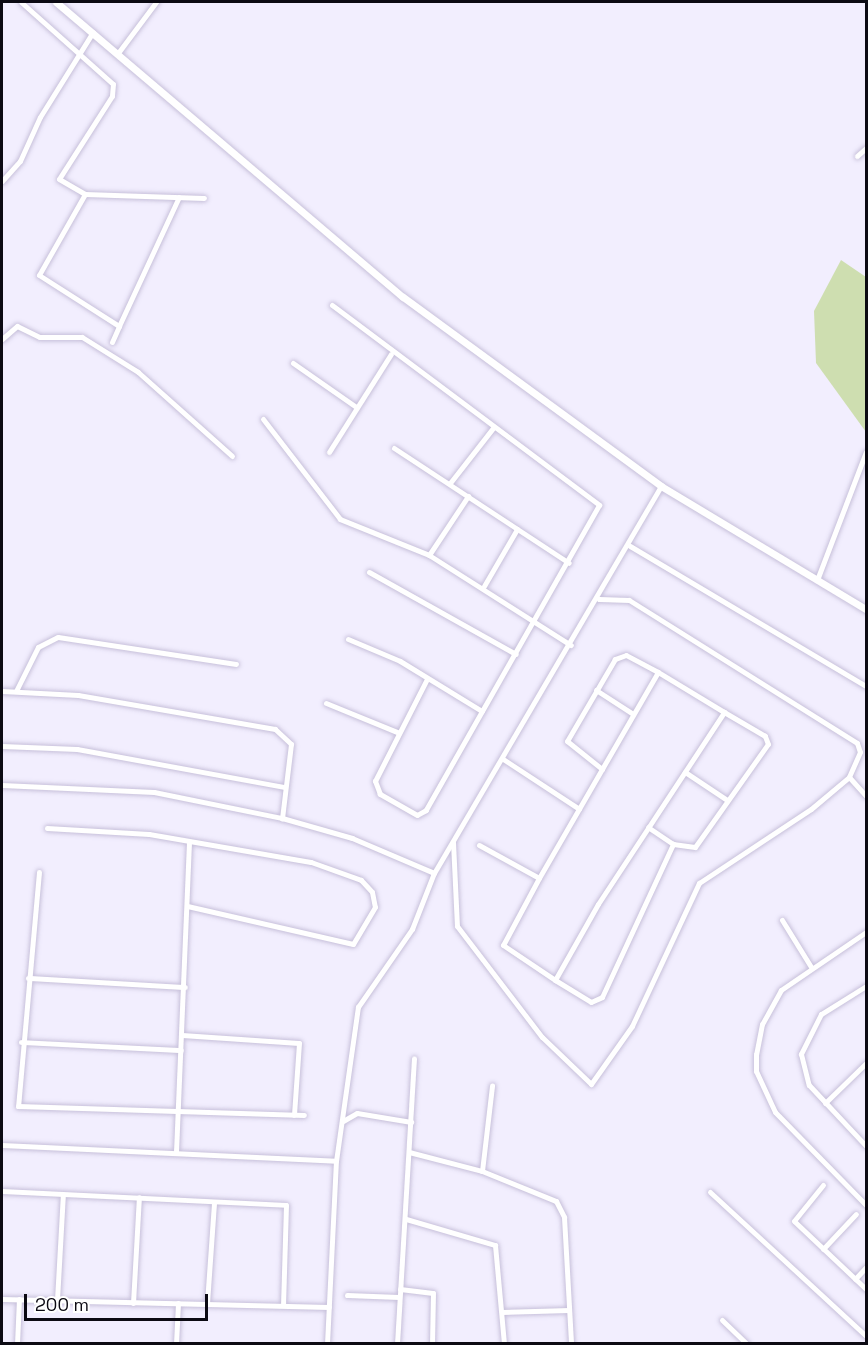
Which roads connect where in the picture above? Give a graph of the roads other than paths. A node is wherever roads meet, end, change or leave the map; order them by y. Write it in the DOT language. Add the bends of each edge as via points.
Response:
graph roads {
  1 [pos="21,2"];
  2 [pos="56,2"];
  3 [pos="156,2"];
  4 [pos="93,32"];
  5 [pos="80,50"];
  6 [pos="118,53"];
  7 [pos="867,148"];
  8 [pos="857,156"];
  9 [pos="2,181"];
  10 [pos="85,194"];
  11 [pos="179,197"];
  12 [pos="204,198"];
  13 [pos="332,305"];
  14 [pos="119,326"];
  15 [pos="2,336"];
  16 [pos="112,342"];
  17 [pos="391,354"];
  18 [pos="292,363"];
  19 [pos="356,407"];
  20 [pos="263,419"];
  21 [pos="493,428"];
  22 [pos="394,448"];
  23 [pos="329,452"];
  24 [pos="867,453"];
  25 [pos="232,456"];
  26 [pos="450,483"];
  27 [pos="661,486"];
  28 [pos="468,496"];
  29 [pos="517,529"];
  30 [pos="630,546"];
  31 [pos="429,555"];
  32 [pos="569,563"];
  33 [pos="369,572"];
  34 [pos="817,580"];
  35 [pos="484,586"];
  36 [pos="599,599"];
  37 [pos="867,609"];
  38 [pos="536,619"];
  39 [pos="348,639"];
  40 [pos="571,645"];
  41 [pos="516,654"];
  42 [pos="237,664"];
  43 [pos="658,672"];
  44 [pos="427,679"];
  45 [pos="867,686"];
  46 [pos="2,690"];
  47 [pos="596,690"];
  48 [pos="16,691"];
  49 [pos="326,703"];
  50 [pos="482,711"];
  51 [pos="724,712"];
  52 [pos="633,714"];
  53 [pos="397,732"];
  54 [pos="2,746"];
  55 [pos="503,759"];
  56 [pos="602,769"];
  57 [pos="685,772"];
  58 [pos="849,777"];
  59 [pos="2,784"];
  60 [pos="284,788"];
  61 [pos="867,796"];
  62 [pos="727,800"];
  63 [pos="579,809"];
  64 [pos="282,818"];
  65 [pos="648,827"];
  66 [pos="47,828"];
  67 [pos="189,842"];
  68 [pos="453,842"];
  69 [pos="673,844"];
  70 [pos="479,845"];
  71 [pos="39,872"];
  72 [pos="434,873"];
  73 [pos="539,878"];
  74 [pos="187,906"];
  75 [pos="782,920"];
  76 [pos="867,932"];
  77 [pos="811,966"];
  78 [pos="28,978"];
  79 [pos="555,980"];
  80 [pos="867,986"];
  81 [pos="185,987"];
  82 [pos="182,1035"];
  83 [pos="21,1042"];
  84 [pos="181,1050"];
  85 [pos="414,1059"];
  86 [pos="867,1063"];
  87 [pos="492,1086"];
  88 [pos="825,1103"];
  89 [pos="178,1111"];
  90 [pos="294,1115"];
  91 [pos="304,1115"];
  92 [pos="344,1121"];
  93 [pos="411,1122"];
  94 [pos="2,1145"];
  95 [pos="867,1146"];
  96 [pos="176,1152"];
  97 [pos="409,1152"];
  98 [pos="336,1161"];
  99 [pos="482,1171"];
  100 [pos="823,1185"];
  101 [pos="2,1191"];
  102 [pos="710,1192"];
  103 [pos="63,1194"];
  104 [pos="139,1197"];
  105 [pos="214,1202"];
  106 [pos="867,1204"];
  107 [pos="856,1214"];
  108 [pos="406,1219"];
  109 [pos="823,1249"];
  110 [pos="867,1267"];
  111 [pos="855,1279"];
  112 [pos="400,1289"];
  113 [pos="867,1289"];
  114 [pos="347,1295"];
  115 [pos="399,1298"];
  116 [pos="2,1299"];
  117 [pos="19,1299"];
  118 [pos="57,1300"];
  119 [pos="134,1302"];
  120 [pos="177,1303"];
  121 [pos="207,1303"];
  122 [pos="283,1305"];
  123 [pos="329,1307"];
  124 [pos="569,1310"];
  125 [pos="502,1312"];
  126 [pos="722,1320"];
  127 [pos="867,1336"];
  128 [pos="744,1342"];
  129 [pos="17,1344"];
  130 [pos="176,1344"];
  131 [pos="327,1344"];
  132 [pos="396,1344"];
  133 [pos="432,1344"];
  134 [pos="504,1344"];
  135 [pos="571,1344"];
  1 -- 5 [label="street"];
  2 -- 4 [label="main road"];
  3 -- 6 [label="street"];
  4 -- 5 [label="street"];
  4 -- 6 [label="main road"];
  5 -- 9 [label="street" via="20,161"];
  5 -- 10 [label="street" via="114,90 59,176"];
  6 -- 27 [label="main road" via="403,297"];
  7 -- 8 [label="street"];
  10 -- 11 [label="street"];
  10 -- 14 [label="street" via="39,274"];
  11 -- 12 [label="street"];
  11 -- 14 [label="street"];
  13 -- 17 [label="street"];
  14 -- 16 [label="street"];
  15 -- 25 [label="street" via="17,326 39,337 88,341 138,372"];
  17 -- 19 [label="street"];
  17 -- 21 [label="street"];
  18 -- 19 [label="street"];
  19 -- 23 [label="street"];
  20 -- 31 [label="street" via="330,512"];
  21 -- 26 [label="street"];
  21 -- 32 [label="street" via="599,505"];
  22 -- 26 [label="street"];
  24 -- 34 [label="street"];
  26 -- 28 [label="street"];
  27 -- 30 [label="street"];
  27 -- 34 [label="main road"];
  28 -- 29 [label="street"];
  28 -- 31 [label="street"];
  29 -- 32 [label="street"];
  29 -- 35 [label="street"];
  30 -- 36 [label="street"];
  30 -- 45 [label="street"];
  31 -- 35 [label="street"];
  32 -- 38 [label="street"];
  33 -- 41 [label="street"];
  34 -- 37 [label="main road"];
  35 -- 38 [label="street"];
  36 -- 40 [label="street"];
  36 -- 58 [label="street" via="629,600 769,690 813,711 859,746"];
  38 -- 40 [label="street"];
  38 -- 41 [label="street"];
  39 -- 44 [label="street"];
  40 -- 55 [label="street"];
  41 -- 50 [label="street"];
  42 -- 48 [label="street" via="58,637 38,647"];
  43 -- 47 [label="street" via="621,654"];
  43 -- 51 [label="street"];
  43 -- 52 [label="street"];
  44 -- 50 [label="street"];
  44 -- 53 [label="street"];
  46 -- 48 [label="street"];
  47 -- 52 [label="street"];
  47 -- 56 [label="street" via="567,744"];
  48 -- 60 [label="street" via="78,694 275,729 291,744"];
  49 -- 53 [label="street"];
  50 -- 53 [label="street" via="420,814 380,794 375,786"];
  51 -- 57 [label="street"];
  51 -- 62 [label="street" via="765,736 768,744"];
  52 -- 56 [label="street"];
  54 -- 60 [label="street" via="77,749"];
  55 -- 63 [label="street"];
  55 -- 68 [label="street"];
  56 -- 63 [label="street"];
  57 -- 62 [label="street"];
  57 -- 65 [label="street"];
  58 -- 61 [label="street"];
  58 -- 68 [label="street" via="699,883 632,1026 591,1084 542,1037 457,926"];
  59 -- 64 [label="street" via="154,792"];
  60 -- 64 [label="street"];
  62 -- 69 [label="street" via="695,847"];
  63 -- 73 [label="street"];
  64 -- 72 [label="street" via="352,838"];
  65 -- 69 [label="street"];
  65 -- 79 [label="street"];
  66 -- 67 [label="street"];
  67 -- 74 [label="street"];
  67 -- 74 [label="street" via="311,862 353,876 368,886 375,907 361,938 353,944"];
  68 -- 72 [label="street"];
  69 -- 79 [label="street" via="599,1001 591,1002"];
  70 -- 73 [label="street"];
  71 -- 78 [label="street"];
  72 -- 92 [label="street" via="412,929 365,991 356,1017"];
  73 -- 79 [label="street" via="503,945"];
  74 -- 81 [label="street"];
  75 -- 77 [label="street"];
  76 -- 77 [label="street"];
  77 -- 106 [label="street" via="781,990 767,1015 757,1042 756,1071 775,1112"];
  78 -- 81 [label="street"];
  78 -- 83 [label="street"];
  80 -- 88 [label="street" via="821,1014 801,1054 809,1085"];
  81 -- 82 [label="street"];
  82 -- 84 [label="street"];
  82 -- 90 [label="street" via="299,1043"];
  83 -- 84 [label="street"];
  83 -- 89 [label="street" via="18,1106"];
  84 -- 89 [label="street"];
  85 -- 93 [label="street"];
  86 -- 88 [label="street"];
  87 -- 99 [label="street"];
  88 -- 95 [label="street"];
  89 -- 90 [label="street"];
  89 -- 96 [label="street"];
  90 -- 91 [label="street"];
  92 -- 93 [label="street" via="357,1113 405,1117"];
  92 -- 98 [label="street"];
  93 -- 97 [label="street"];
  94 -- 96 [label="street"];
  96 -- 98 [label="street"];
  97 -- 99 [label="street"];
  97 -- 108 [label="street"];
  98 -- 123 [label="street"];
  99 -- 124 [label="street" via="556,1201 564,1217"];
  100 -- 109 [label="street" via="795,1221"];
  101 -- 103 [label="street"];
  102 -- 127 [label="street"];
  103 -- 104 [label="street"];
  103 -- 118 [label="street"];
  104 -- 105 [label="street"];
  104 -- 119 [label="street"];
  105 -- 121 [label="street"];
  105 -- 122 [label="street" via="287,1207"];
  107 -- 109 [label="street"];
  108 -- 112 [label="street"];
  108 -- 125 [label="street" via="495,1245"];
  109 -- 111 [label="street"];
  110 -- 111 [label="street"];
  111 -- 113 [label="street"];
  112 -- 115 [label="street"];
  112 -- 133 [label="street" via="434,1293"];
  114 -- 115 [label="street"];
  115 -- 132 [label="street"];
  116 -- 117 [label="street"];
  117 -- 118 [label="street"];
  117 -- 129 [label="street"];
  118 -- 119 [label="street"];
  119 -- 120 [label="street"];
  120 -- 121 [label="street"];
  120 -- 130 [label="street"];
  121 -- 122 [label="street"];
  122 -- 123 [label="street"];
  123 -- 131 [label="street"];
  124 -- 125 [label="street"];
  124 -- 135 [label="street"];
  125 -- 134 [label="street"];
  126 -- 128 [label="street"];
}
